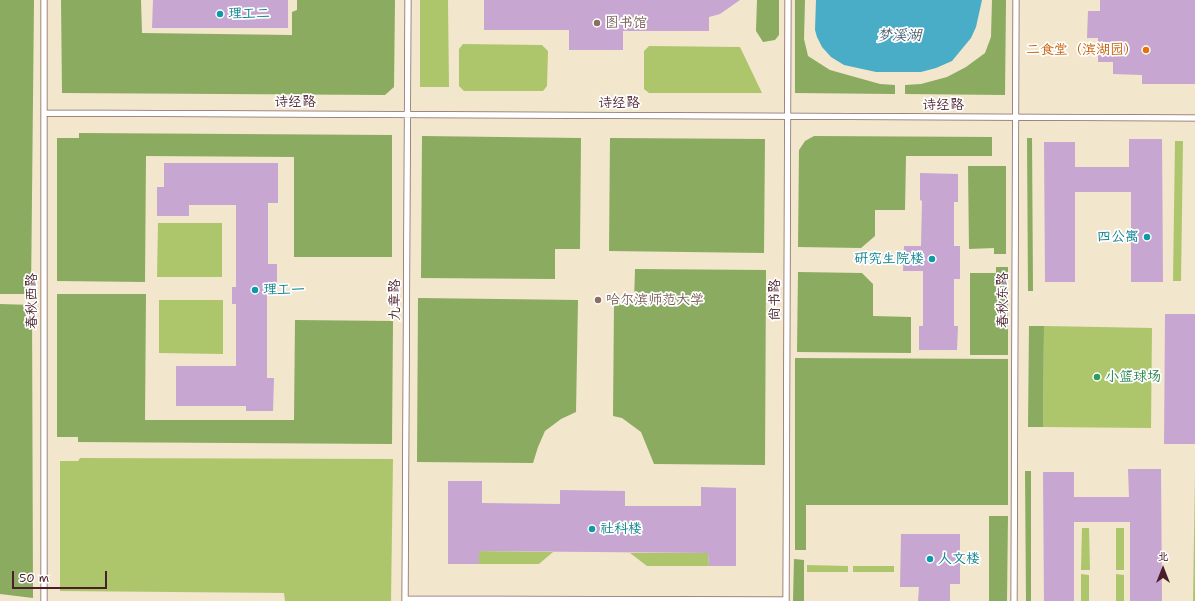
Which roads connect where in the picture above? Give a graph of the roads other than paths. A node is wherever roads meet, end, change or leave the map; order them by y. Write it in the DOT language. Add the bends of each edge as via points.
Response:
graph roads {
  1 [pos="44,0"];
  2 [pos="408,0"];
  3 [pos="788,0"];
  4 [pos="1016,0"];
  5 [pos="44,113"];
  6 [pos="408,114"];
  7 [pos="788,116"];
  8 [pos="1015,117"];
  9 [pos="1195,118"];
  10 [pos="405,600"];
  11 [pos="44,601"];
  12 [pos="786,601"];
  13 [pos="1014,601"];
  1 -- 5 [label="lane, 春秋西路"];
  2 -- 6 [label="lane, 九章路"];
  3 -- 7 [label="lane, 尚书路"];
  4 -- 8 [label="lane, 春秋东路"];
  5 -- 6 [label="lane, 诗经路"];
  5 -- 11 [label="lane, 春秋西路"];
  6 -- 7 [label="lane, 诗经路"];
  6 -- 10 [label="lane, 九章路"];
  7 -- 8 [label="lane, 诗经路"];
  7 -- 12 [label="lane, 尚书路"];
  8 -- 9 [label="lane, 诗经路"];
  8 -- 13 [label="lane, 春秋东路"];
  10 -- 12 [label="lane"];
}
